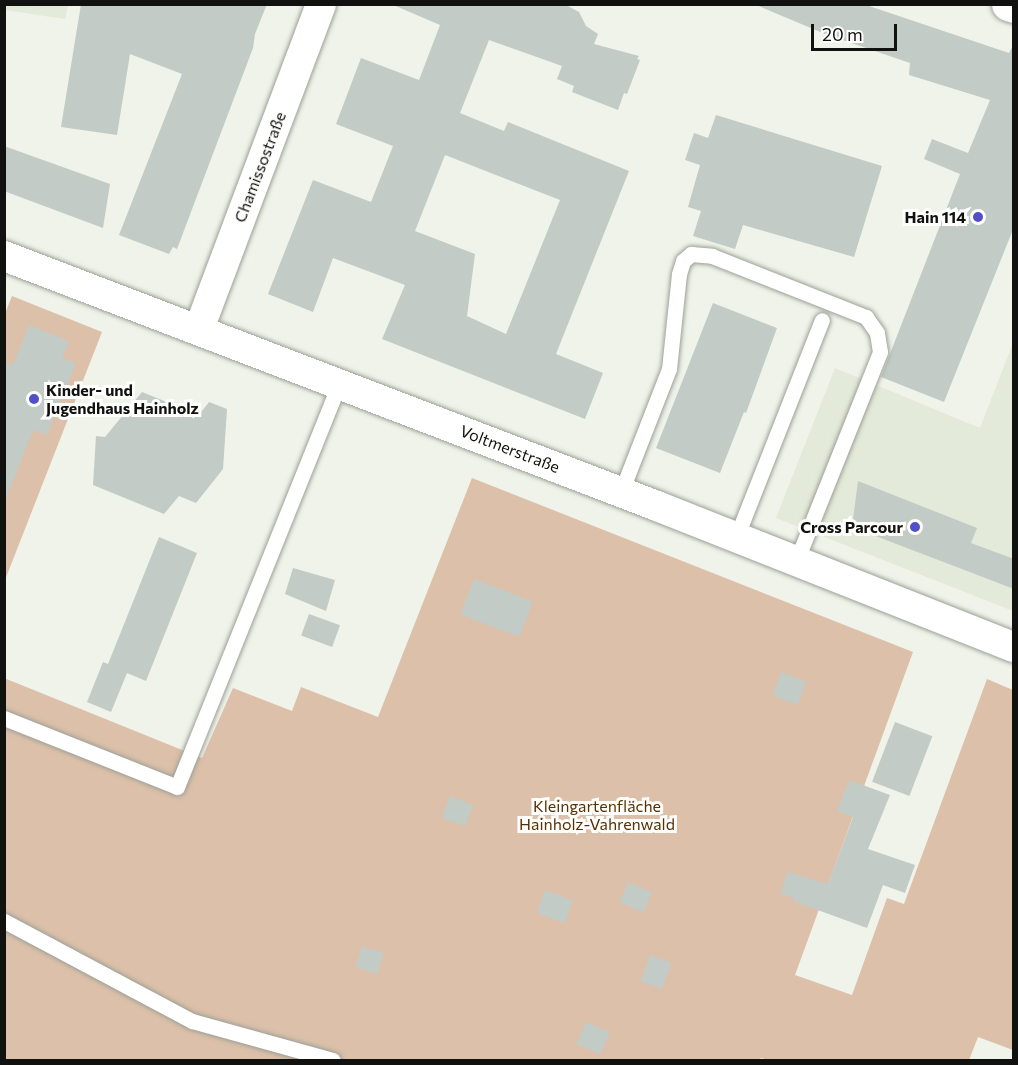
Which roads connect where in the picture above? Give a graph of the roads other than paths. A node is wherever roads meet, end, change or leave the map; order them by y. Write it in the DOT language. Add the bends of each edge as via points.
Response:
graph roads {
  1 [pos="321,4"];
  2 [pos="1008,4"];
  3 [pos="1014,6"];
  4 [pos="4,256"];
  5 [pos="822,320"];
  6 [pos="199,329"];
  7 [pos="339,383"];
  8 [pos="621,492"];
  9 [pos="736,538"];
  10 [pos="796,562"];
  11 [pos="1014,647"];
  12 [pos="4,718"];
  13 [pos="4,921"];
  14 [pos="333,1060"];
  1 -- 6 [label="street, Chamissostraße"];
  2 -- 3 [label="main road"];
  4 -- 6 [label="street, Voltmerstraße"];
  5 -- 9 [label="lane"];
  6 -- 7 [label="street, Voltmerstraße"];
  7 -- 8 [label="street, Voltmerstraße"];
  7 -- 12 [label="lane" via="177,787"];
  8 -- 9 [label="street, Voltmerstraße"];
  8 -- 10 [label="lane" via="669,369 679,274 683,261 691,254 712,256 866,317 878,333 880,352"];
  9 -- 10 [label="street, Voltmerstraße"];
  10 -- 11 [label="street, Voltmerstraße"];
  13 -- 14 [label="lane" via="192,1021"];
}
